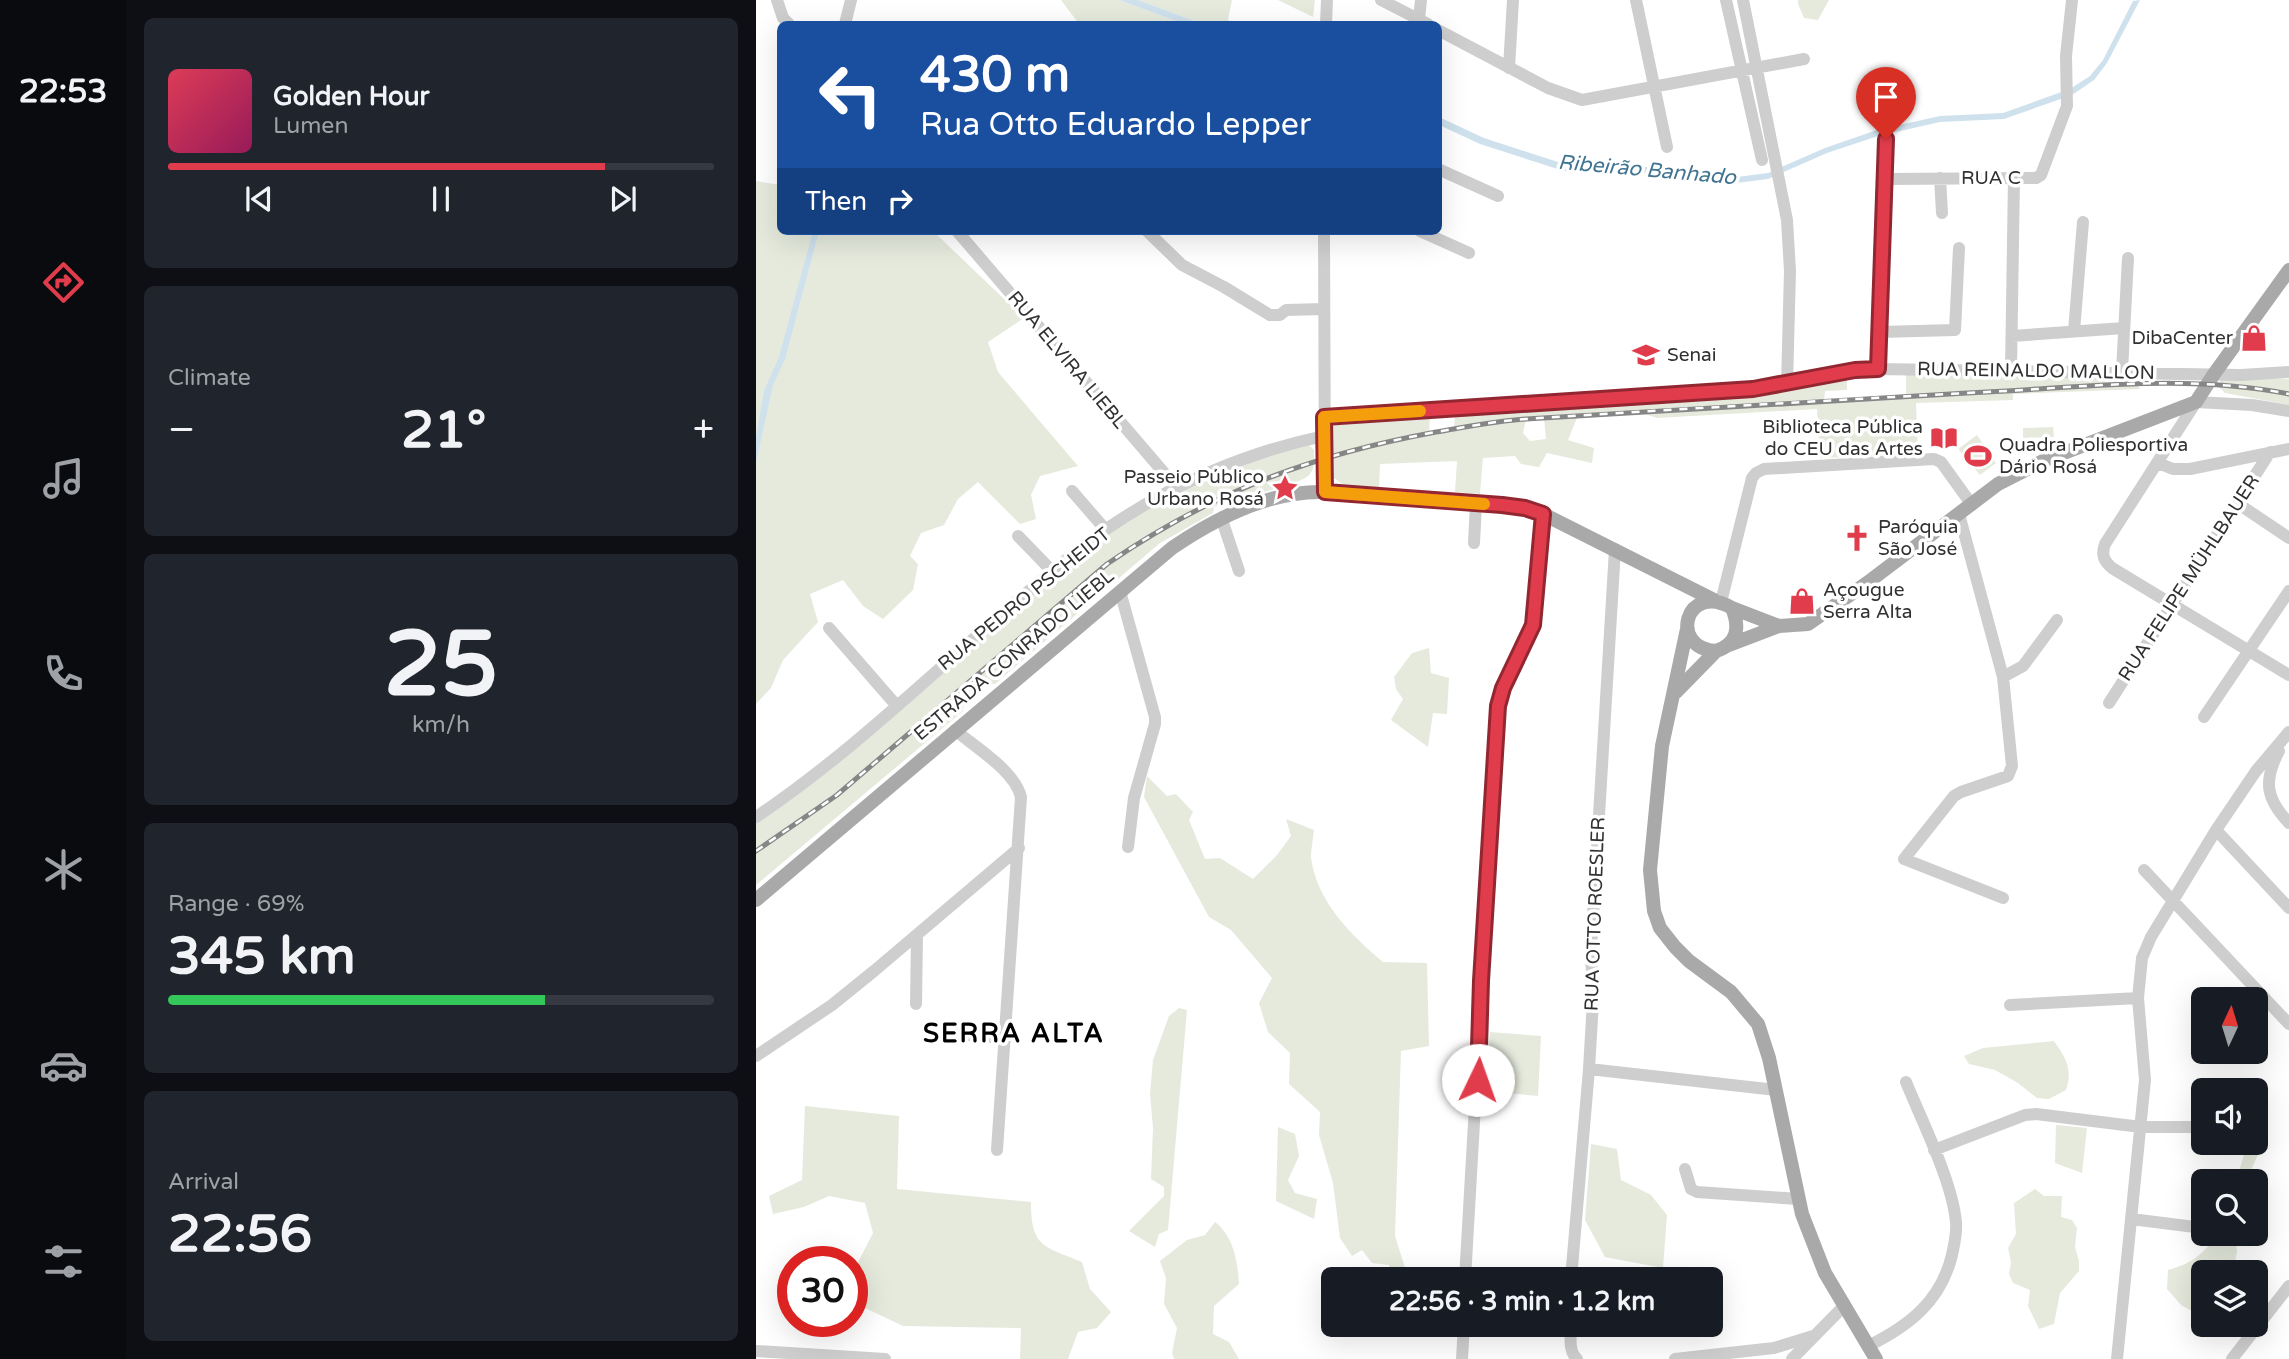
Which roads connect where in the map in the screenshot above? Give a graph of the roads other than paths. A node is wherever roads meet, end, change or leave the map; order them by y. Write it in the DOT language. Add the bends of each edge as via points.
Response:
graph roads {
  1 [pos="777,0"];
  2 [pos="851,0"];
  3 [pos="1327,0"];
  4 [pos="1381,0"];
  5 [pos="1420,0"];
  6 [pos="1513,0"];
  7 [pos="1636,0"];
  8 [pos="1726,0"];
  9 [pos="1743,0"];
  10 [pos="2072,0"];
  11 [pos="786,21"];
  12 [pos="846,21"];
  13 [pos="1326,21"];
  14 [pos="1422,21"];
  15 [pos="1424,21"];
  16 [pos="1442,32"];
  17 [pos="1804,60"];
  18 [pos="1758,67"];
  19 [pos="1509,68"];
  20 [pos="1740,70"];
  21 [pos="1654,88"];
  22 [pos="1886,139"];
  23 [pos="1667,147"];
  24 [pos="1762,160"];
  25 [pos="1442,171"];
  26 [pos="1940,178"];
  27 [pos="2014,178"];
  28 [pos="1885,179"];
  29 [pos="1498,196"];
  30 [pos="1942,213"];
  31 [pos="2084,222"];
  32 [pos="960,235"];
  33 [pos="1151,235"];
  34 [pos="1324,235"];
  35 [pos="1429,235"];
  36 [pos="1959,248"];
  37 [pos="1469,253"];
  38 [pos="2128,258"];
  39 [pos="2289,270"];
  40 [pos="1324,309"];
  41 [pos="2124,328"];
  42 [pos="2074,331"];
  43 [pos="1880,332"];
  44 [pos="2012,335"];
  45 [pos="1878,369"];
  46 [pos="2011,371"];
  47 [pos="2122,371"];
  48 [pos="2289,372"];
  49 [pos="2214,374"];
  50 [pos="1787,384"];
  51 [pos="2196,402"];
  52 [pos="2289,411"];
  53 [pos="1324,417"];
  54 [pos="1324,436"];
  55 [pos="2289,449"];
  56 [pos="2270,452"];
  57 [pos="2158,463"];
  58 [pos="1177,488"];
  59 [pos="1072,491"];
  60 [pos="1325,492"];
  61 [pos="1476,503"];
  62 [pos="2237,503"];
  63 [pos="1972,505"];
  64 [pos="1543,514"];
  65 [pos="1959,514"];
  66 [pos="1222,520"];
  67 [pos="1105,529"];
  68 [pos="1018,536"];
  69 [pos="2289,538"];
  70 [pos="1474,543"];
  71 [pos="1615,549"];
  72 [pos="1052,571"];
  73 [pos="1239,571"];
  74 [pos="1676,580"];
  75 [pos="1120,591"];
  76 [pos="2289,591"];
  77 [pos="1722,603"];
  78 [pos="2173,604"];
  79 [pos="1690,613"];
  80 [pos="2057,620"];
  81 [pos="1779,626"];
  82 [pos="829,628"];
  83 [pos="1687,629"];
  84 [pos="1723,648"];
  85 [pos="2249,650"];
  86 [pos="2289,675"];
  87 [pos="2003,677"];
  88 [pos="1673,696"];
  89 [pos="2109,703"];
  90 [pos="896,705"];
  91 [pos="2204,717"];
  92 [pos="955,730"];
  93 [pos="2289,732"];
  94 [pos="756,817"];
  95 [pos="2289,823"];
  96 [pos="2217,830"];
  97 [pos="1128,847"];
  98 [pos="1019,848"];
  99 [pos="2144,870"];
  100 [pos="2003,898"];
  101 [pos="2173,901"];
  102 [pos="756,904"];
  103 [pos="2289,908"];
  104 [pos="917,935"];
  105 [pos="2138,998"];
  106 [pos="916,1004"];
  107 [pos="2010,1005"];
  108 [pos="2289,1024"];
  109 [pos="955,1034"];
  110 [pos="1006,1038"];
  111 [pos="756,1056"];
  112 [pos="1589,1069"];
  113 [pos="1906,1082"];
  114 [pos="1776,1090"];
  115 [pos="2141,1127"];
  116 [pos="2191,1127"];
  117 [pos="997,1150"];
  118 [pos="1934,1150"];
  119 [pos="1685,1169"];
  120 [pos="1798,1199"];
  121 [pos="2131,1219"];
  122 [pos="2191,1226"];
  123 [pos="1466,1267"];
  124 [pos="1572,1267"];
  125 [pos="2289,1286"];
  126 [pos="1843,1306"];
  127 [pos="1813,1336"];
  128 [pos="1463,1337"];
  129 [pos="1571,1337"];
  130 [pos="1868,1346"];
  131 [pos="756,1351"];
  132 [pos="885,1359"];
  133 [pos="1462,1359"];
  134 [pos="1577,1359"];
  135 [pos="1675,1359"];
  136 [pos="1792,1359"];
  137 [pos="1876,1359"];
  138 [pos="2117,1359"];
  139 [pos="2232,1359"];
  1 -- 11 [label="street"];
  2 -- 12 [label="street"];
  3 -- 13 [label="street"];
  4 -- 14 [label="street"];
  5 -- 15 [label="street"];
  6 -- 19 [label="street"];
  7 -- 21 [label="street"];
  8 -- 20 [label="street"];
  9 -- 18 [label="street"];
  10 -- 27 [label="street, RUA C" via="2066,55 2068,99 2044,171 2036,178"];
  16 -- 19 [label="street"];
  17 -- 18 [label="street"];
  18 -- 20 [label="street"];
  18 -- 50 [label="street" via="1790,249"];
  19 -- 21 [label="street" via="1582,100"];
  20 -- 21 [label="street"];
  20 -- 24 [label="street"];
  21 -- 23 [label="street"];
  22 -- 28 [label="street"];
  25 -- 29 [label="street"];
  26 -- 27 [label="street, RUA C"];
  26 -- 28 [label="street, RUA C"];
  26 -- 30 [label="street"];
  27 -- 44 [label="street"];
  28 -- 43 [label="street"];
  31 -- 42 [label="street"];
  32 -- 58 [label="street, RUA ELVIRA LIEBL"];
  33 -- 40 [label="street" via="1182,265 1270,316 1286,310"];
  34 -- 40 [label="street"];
  35 -- 37 [label="street"];
  36 -- 43 [label="street" via="1955,330"];
  38 -- 41 [label="street"];
  39 -- 49 [label="main road"];
  40 -- 53 [label="street"];
  41 -- 42 [label="street"];
  41 -- 47 [label="street"];
  42 -- 44 [label="street"];
  43 -- 45 [label="street"];
  44 -- 46 [label="street"];
  45 -- 46 [label="street, RUA REINALDO MALLON"];
  45 -- 50 [label="street, RUA REINALDO MALLON"];
  46 -- 47 [label="street, RUA REINALDO MALLON"];
  47 -- 49 [label="street, RUA REINALDO MALLON"];
  48 -- 49 [label="street, RUA REINALDO MALLON"];
  49 -- 51 [label="main road"];
  50 -- 53 [label="street, RUA REINALDO MALLON"];
  51 -- 52 [label="street"];
  51 -- 57 [label="street"];
  51 -- 63 [label="main road" via="2043,461 1998,484"];
  53 -- 54 [label="street"];
  54 -- 58 [label="street, RUA PEDRO PSCHEIDT" via="1249,455"];
  54 -- 60 [label="street"];
  55 -- 56 [label="street"];
  56 -- 57 [label="street" via="2183,470"];
  56 -- 62 [label="street, RUA FELIPE MÜHLBAUER"];
  57 -- 78 [label="street" via="2105,544 2103,557 2112,568"];
  58 -- 67 [label="street, RUA PEDRO PSCHEIDT"];
  59 -- 67 [label="street"];
  60 -- 61 [label="main road, ESTRADA CONRADO LIEBL"];
  60 -- 66 [label="main road, ESTRADA CONRADO LIEBL" via="1284,495"];
  61 -- 64 [label="main road, ESTRADA CONRADO LIEBL"];
  61 -- 70 [label="street"];
  62 -- 69 [label="street"];
  62 -- 78 [label="street, RUA FELIPE MÜHLBAUER"];
  63 -- 65 [label="main road"];
  63 -- 77 [label="street" via="1934,459 1764,469 1752,478"];
  64 -- 71 [label="main road, ESTRADA CONRADO LIEBL"];
  64 -- 123 [label="street" via="1533,625 1503,688 1497,715"];
  65 -- 81 [label="main road" via="1817,619 1800,626"];
  65 -- 87 [label="street"];
  66 -- 73 [label="street"];
  66 -- 75 [label="main road, ESTRADA CONRADO LIEBL" via="1172,548"];
  67 -- 72 [label="street, RUA PEDRO PSCHEIDT"];
  68 -- 72 [label="street"];
  71 -- 74 [label="main road, ESTRADA CONRADO LIEBL"];
  71 -- 112 [label="street, RUA OTTO ROESLER" via="1591,949"];
  72 -- 90 [label="street, RUA PEDRO PSCHEIDT"];
  74 -- 77 [label="main road, ESTRADA CONRADO LIEBL"];
  74 -- 79 [label="main road" via="1690,599"];
  75 -- 92 [label="main road, ESTRADA CONRADO LIEBL"];
  75 -- 97 [label="street" via="1155,717 1134,798"];
  76 -- 85 [label="street"];
  77 -- 79 [label="main road" via="1700,603"];
  77 -- 81 [label="main road, ESTRADA CONRADO LIEBL"];
  77 -- 84 [label="main road" via="1738,624"];
  78 -- 85 [label="street"];
  78 -- 89 [label="street, RUA FELIPE MÜHLBAUER"];
  79 -- 83 [label="main road"];
  80 -- 87 [label="street" via="2023,666"];
  81 -- 84 [label="main road"];
  82 -- 90 [label="street"];
  83 -- 84 [label="main road" via="1697,646"];
  83 -- 88 [label="main road"];
  84 -- 88 [label="main road"];
  85 -- 86 [label="street"];
  85 -- 91 [label="street"];
  87 -- 100 [label="street" via="2011,773 1954,796 1904,859"];
  88 -- 114 [label="main road" via="1663,734 1650,870 1654,911 1675,947 1731,992 1754,1018"];
  90 -- 94 [label="street, RUA PEDRO PSCHEIDT" via="803,786"];
  92 -- 98 [label="street" via="1016,784 1021,797"];
  92 -- 102 [label="main road, ESTRADA CONRADO LIEBL"];
  93 -- 95 [label="street" via="2268,785 2277,810"];
  93 -- 96 [label="street" via="2256,771"];
  96 -- 101 [label="street"];
  96 -- 103 [label="street"];
  98 -- 104 [label="street"];
  98 -- 110 [label="street"];
  99 -- 101 [label="street"];
  101 -- 105 [label="street" via="2142,958"];
  101 -- 108 [label="street"];
  104 -- 106 [label="street"];
  104 -- 111 [label="street" via="832,1004"];
  105 -- 107 [label="street"];
  105 -- 115 [label="street" via="2145,1061"];
  109 -- 110 [label="street"];
  110 -- 117 [label="street"];
  112 -- 114 [label="street"];
  112 -- 124 [label="street, RUA OTTO ROESLER"];
  113 -- 118 [label="street"];
  114 -- 120 [label="main road"];
  115 -- 116 [label="street"];
  115 -- 118 [label="street" via="2025,1115"];
  115 -- 121 [label="street"];
  118 -- 130 [label="street" via="1956,1224 1948,1269 1934,1298 1916,1317"];
  119 -- 120 [label="street" via="1691,1189 1697,1192"];
  120 -- 126 [label="main road" via="1819,1260"];
  121 -- 122 [label="street"];
  121 -- 138 [label="street"];
  125 -- 139 [label="street"];
  126 -- 127 [label="street"];
  126 -- 130 [label="main road"];
  127 -- 135 [label="street" via="1774,1348"];
  127 -- 136 [label="street"];
  128 -- 133 [label="street"];
  129 -- 134 [label="street"];
  130 -- 137 [label="main road"];
  131 -- 132 [label="street"];
}
